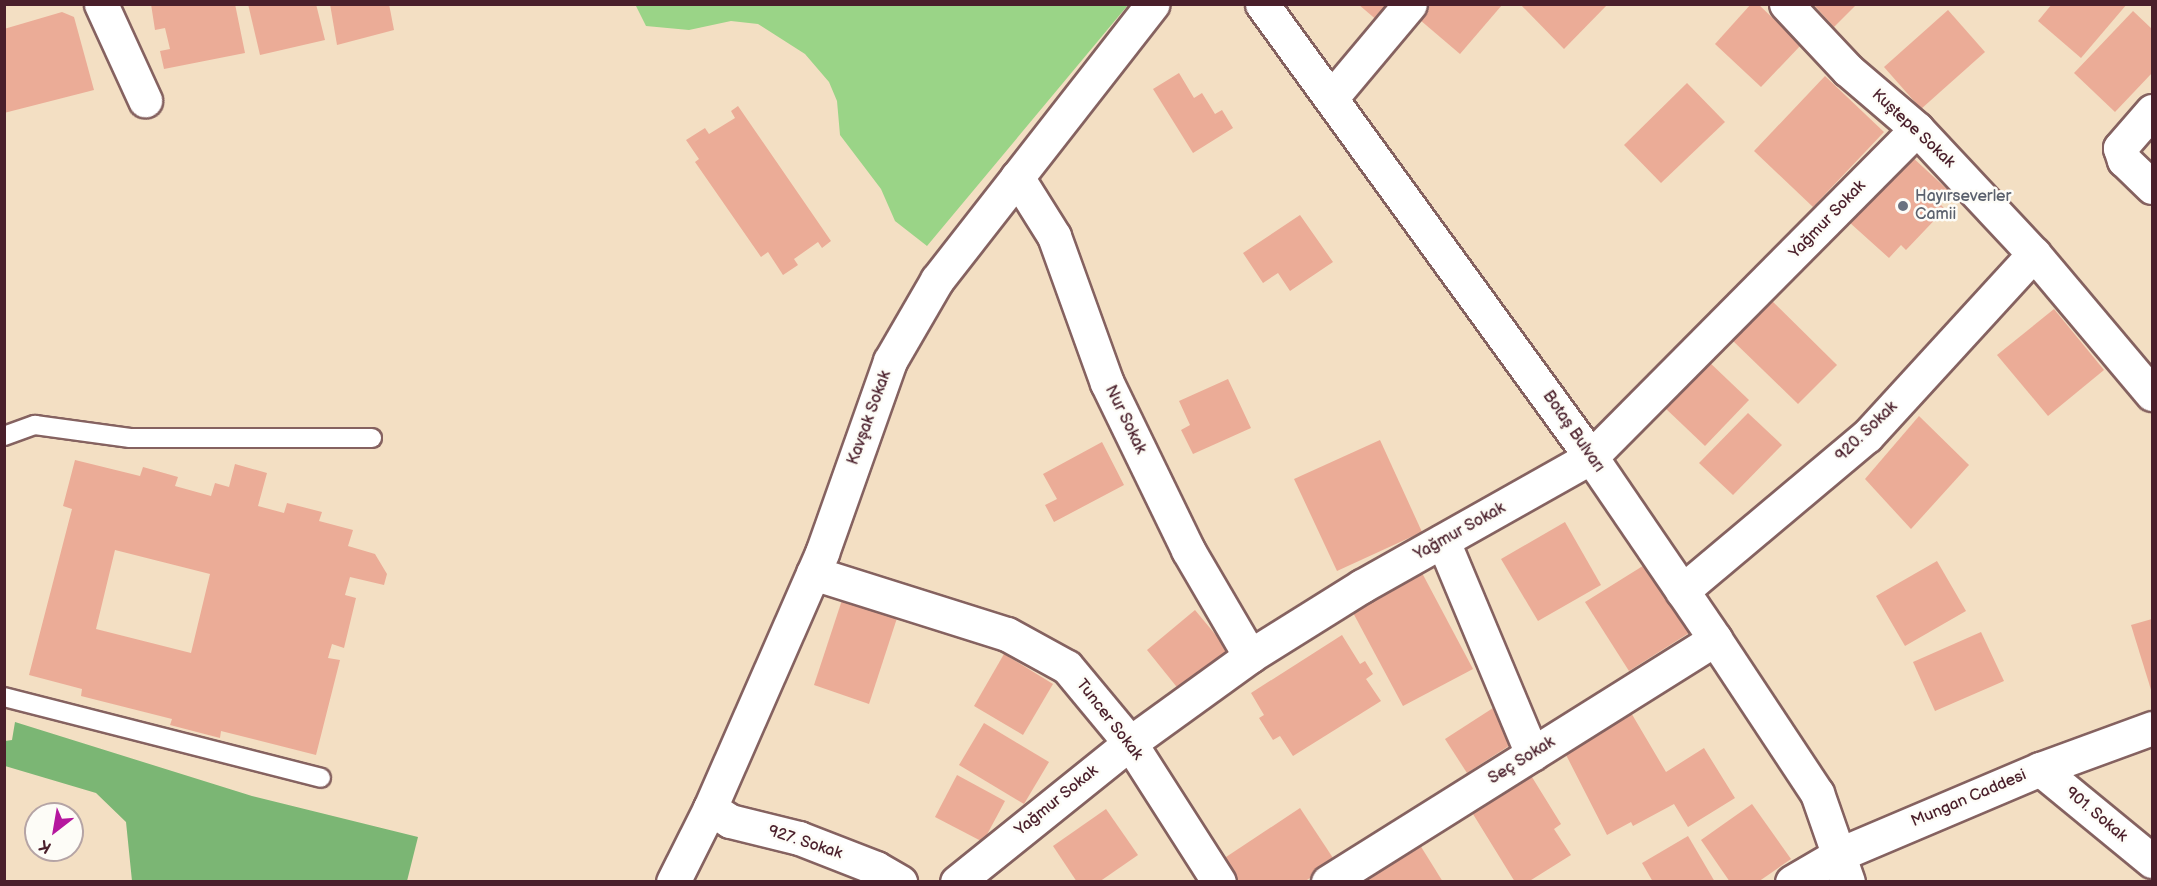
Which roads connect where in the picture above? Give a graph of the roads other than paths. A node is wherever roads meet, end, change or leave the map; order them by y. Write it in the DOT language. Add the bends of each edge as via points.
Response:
graph roads {
  1 [pos="101,4"];
  2 [pos="1153,4"];
  3 [pos="1262,4"];
  4 [pos="1410,4"];
  5 [pos="1786,4"];
  6 [pos="1332,97"];
  7 [pos="145,100"];
  8 [pos="2152,111"];
  9 [pos="1917,129"];
  10 [pos="1017,177"];
  11 [pos="2152,187"];
  12 [pos="2034,254"];
  13 [pos="2152,394"];
  14 [pos="4,436"];
  15 [pos="372,438"];
  16 [pos="1592,457"];
  17 [pos="1443,541"];
  18 [pos="813,573"];
  19 [pos="1682,591"];
  20 [pos="1715,639"];
  21 [pos="1250,656"];
  22 [pos="4,697"];
  23 [pos="2152,728"];
  24 [pos="1130,743"];
  25 [pos="1532,754"];
  26 [pos="2040,769"];
  27 [pos="321,778"];
  28 [pos="710,808"];
  29 [pos="2152,861"];
  30 [pos="1844,868"];
  31 [pos="899,881"];
  32 [pos="673,882"];
  33 [pos="957,882"];
  34 [pos="1219,882"];
  35 [pos="1329,882"];
  36 [pos="1792,882"];
  1 -- 7 [label="street"];
  2 -- 10 [label="street, Kavşak Sokak"];
  3 -- 6 [label="street, Botaş Bulvarı"];
  4 -- 6 [label="street"];
  5 -- 9 [label="street, Kuştepe Sokak" via="1848,70"];
  6 -- 16 [label="street, Botaş Bulvarı"];
  8 -- 11 [label="street" via="2120,148 2124,159"];
  9 -- 12 [label="street, Kuştepe Sokak"];
  9 -- 16 [label="street, Yağmur Sokak"];
  10 -- 18 [label="street, Kavşak Sokak" via="938,280 891,361"];
  10 -- 21 [label="street, Nur Sokak" via="1053,236 1107,383 1163,498"];
  12 -- 13 [label="street, Kuştepe Sokak"];
  12 -- 19 [label="street, 920. Sokak" via="1867,436"];
  14 -- 15 [label="lane" via="35,425 130,438"];
  16 -- 17 [label="street, Yağmur Sokak"];
  16 -- 19 [label="street, Botaş Bulvarı"];
  17 -- 21 [label="street, Yağmur Sokak"];
  17 -- 25 [label="street"];
  18 -- 24 [label="street, Tuncer Sokak" via="1007,634 1067,667"];
  18 -- 28 [label="street, Kavşak Sokak"];
  19 -- 20 [label="street, Botaş Bulvarı"];
  20 -- 25 [label="street, Seç Sokak"];
  20 -- 30 [label="street, Botaş Bulvarı" via="1817,793"];
  21 -- 24 [label="street, Yağmur Sokak"];
  22 -- 27 [label="lane"];
  23 -- 26 [label="street, Mungan Caddesi"];
  24 -- 33 [label="street, Yağmur Sokak"];
  24 -- 34 [label="street, Tuncer Sokak"];
  25 -- 35 [label="street, Seç Sokak"];
  26 -- 29 [label="street, 901. Sokak"];
  26 -- 30 [label="street, Mungan Caddesi"];
  28 -- 31 [label="street, 927. Sokak" via="730,821 799,838"];
  28 -- 32 [label="street, Kavşak Sokak"];
  30 -- 36 [label="street, Mungan Caddesi"];
}
